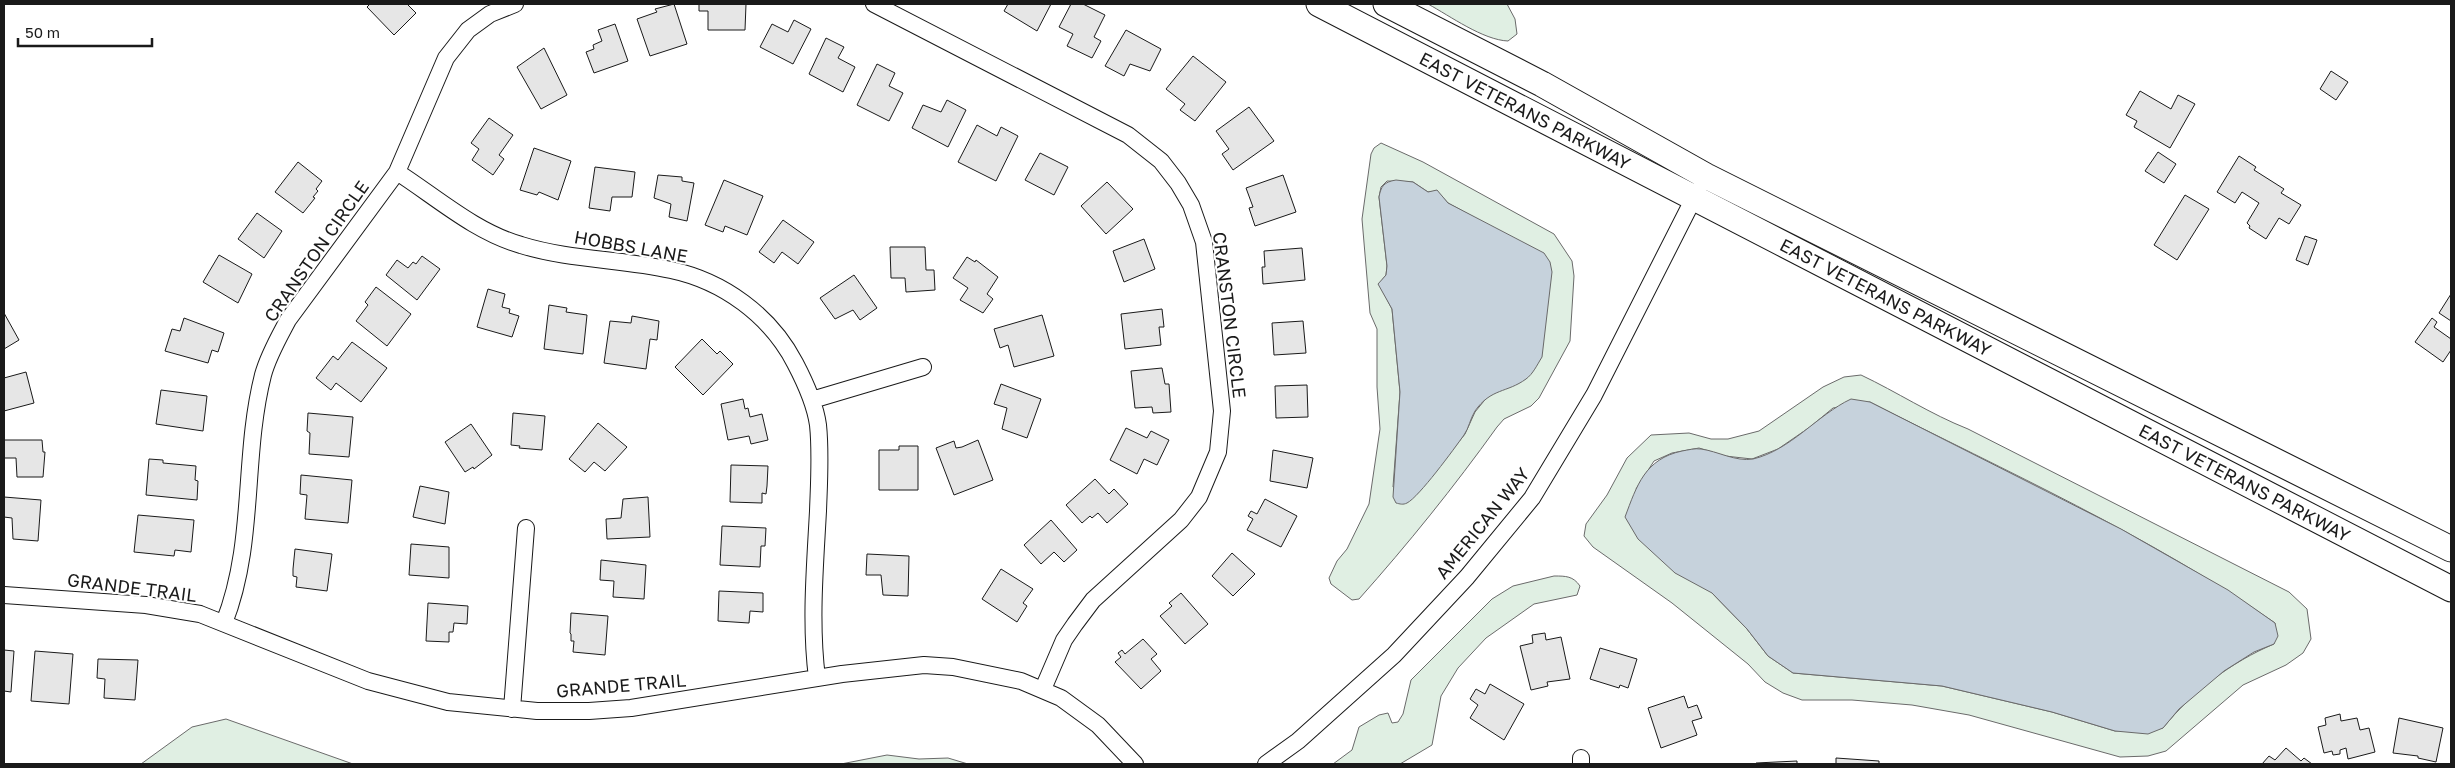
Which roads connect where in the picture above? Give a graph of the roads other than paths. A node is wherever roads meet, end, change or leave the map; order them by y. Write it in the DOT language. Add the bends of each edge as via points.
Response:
graph roads {
  1 [pos="515,4"];
  2 [pos="874,4"];
  3 [pos="1319,4"];
  4 [pos="1386,4"];
  5 [pos="397,172"];
  6 [pos="1706,176"];
  7 [pos="1694,198"];
  8 [pos="923,367"];
  9 [pos="812,400"];
  10 [pos="526,528"];
  11 [pos="2451,549"];
  12 [pos="2451,589"];
  13 [pos="4,595"];
  14 [pos="224,623"];
  15 [pos="817,678"];
  16 [pos="1043,689"];
  17 [pos="512,709"];
  18 [pos="1136,764"];
  19 [pos="1266,764"];
  1 -- 5 [label="street, CRANSTON CIRCLE" via="490,14 468,30 446,58"];
  2 -- 16 [label="street, CRANSTON CIRCLE" via="1128,135 1161,161 1178,182 1191,205 1204,242 1222,411 1218,452 1209,477 1200,498 1169,533 1093,600 1064,640"];
  3 -- 7 [label="main road, EAST VETERANS PARKWAY"];
  4 -- 6 [label="main road, EAST VETERANS PARKWAY" via="1542,84"];
  5 -- 9 [label="street, HOBBS LANE" via="475,224 519,245 672,270 720,287 755,312 774,332 788,350"];
  5 -- 14 [label="street, CRANSTON CIRCLE" via="288,320 263,374 243,556"];
  6 -- 7 [label="street, AMERICAN WAY"];
  6 -- 11 [label="main road, EAST VETERANS PARKWAY"];
  7 -- 12 [label="main road, EAST VETERANS PARKWAY"];
  7 -- 19 [label="street, AMERICAN WAY" via="1594,395 1532,498 1467,577 1394,655 1298,741"];
  8 -- 9 [label="street"];
  9 -- 15 [label="street, HOBBS LANE" via="820,447 813,634"];
  10 -- 17 [label="street"];
  13 -- 14 [label="street, GRANDE TRAIL" via="146,605 200,614"];
  14 -- 17 [label="street, GRANDE TRAIL" via="368,681 448,702"];
  15 -- 16 [label="street, GRANDE TRAIL" via="924,665 953,667 1021,681"];
  15 -- 17 [label="street, GRANDE TRAIL" via="631,708 589,711"];
  16 -- 18 [label="street, GRANDE TRAIL" via="1098,725"];
}
